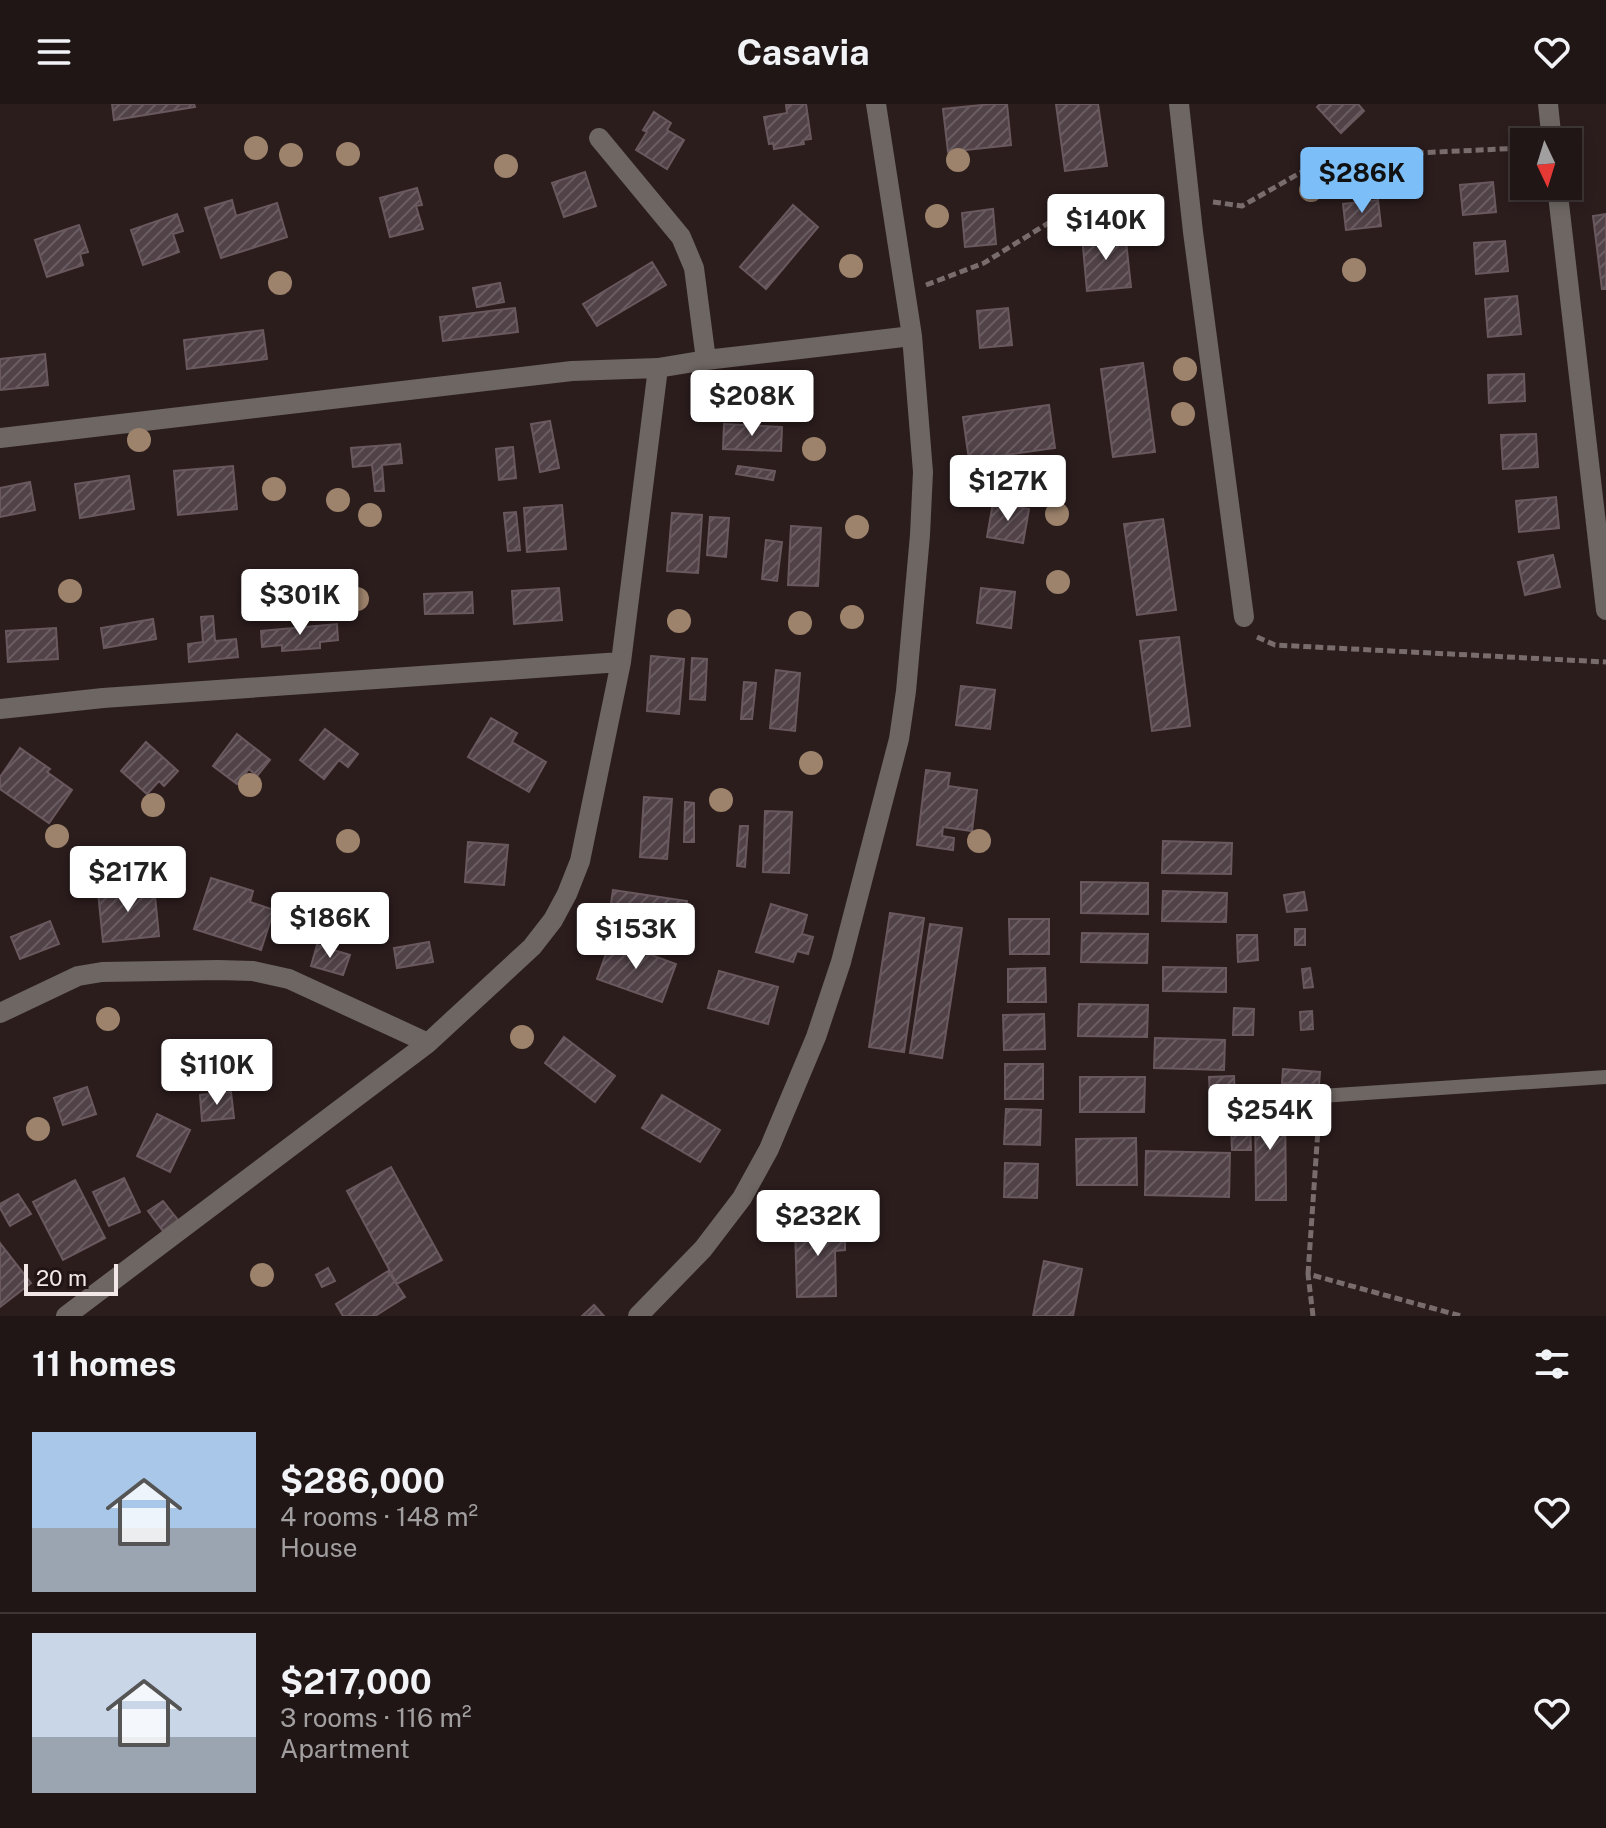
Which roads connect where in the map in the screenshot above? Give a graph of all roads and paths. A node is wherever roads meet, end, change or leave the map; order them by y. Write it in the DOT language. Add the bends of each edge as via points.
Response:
graph roads {
  1 [pos="876,104"];
  2 [pos="1179,104"];
  3 [pos="1548,104"];
  4 [pos="1551,128"];
  5 [pos="599,138"];
  6 [pos="1559,200"];
  7 [pos="912,336"];
  8 [pos="706,360"];
  9 [pos="658,368"];
  10 [pos="0,438"];
  11 [pos="1606,610"];
  12 [pos="1244,617"];
  13 [pos="621,662"];
  14 [pos="1606,662"];
  15 [pos="0,709"];
  16 [pos="0,1013"];
  17 [pos="428,1043"];
  18 [pos="1606,1077"];
  19 [pos="1321,1096"];
  20 [pos="1308,1274"];
  21 [pos="66,1316"];
  22 [pos="638,1316"];
  23 [pos="1313,1316"];
  24 [pos="1461,1316"];
  1 -- 7 [label="street"];
  2 -- 12 [label="street"];
  3 -- 4 [label="street"];
  5 -- 8 [label="street" via="681,237 694,268"];
  6 -- 11 [label="street"];
  7 -- 8 [label="street"];
  7 -- 22 [label="street" via="923,472 906,691 899,739 841,962 769,1149 742,1198 703,1249"];
  8 -- 9 [label="street"];
  9 -- 10 [label="street" via="572,371"];
  9 -- 13 [label="street"];
  12 -- 14 [label="path" via="1248,630 1275,645"];
  13 -- 15 [label="street"];
  13 -- 17 [label="street" via="580,861 567,894 532,947"];
  16 -- 17 [label="street" via="78,976 102,972 253,971 289,979"];
  17 -- 21 [label="street"];
  18 -- 19 [label="lane"];
  19 -- 20 [label="path"];
  20 -- 23 [label="path"];
  20 -- 24 [label="path"];
}
